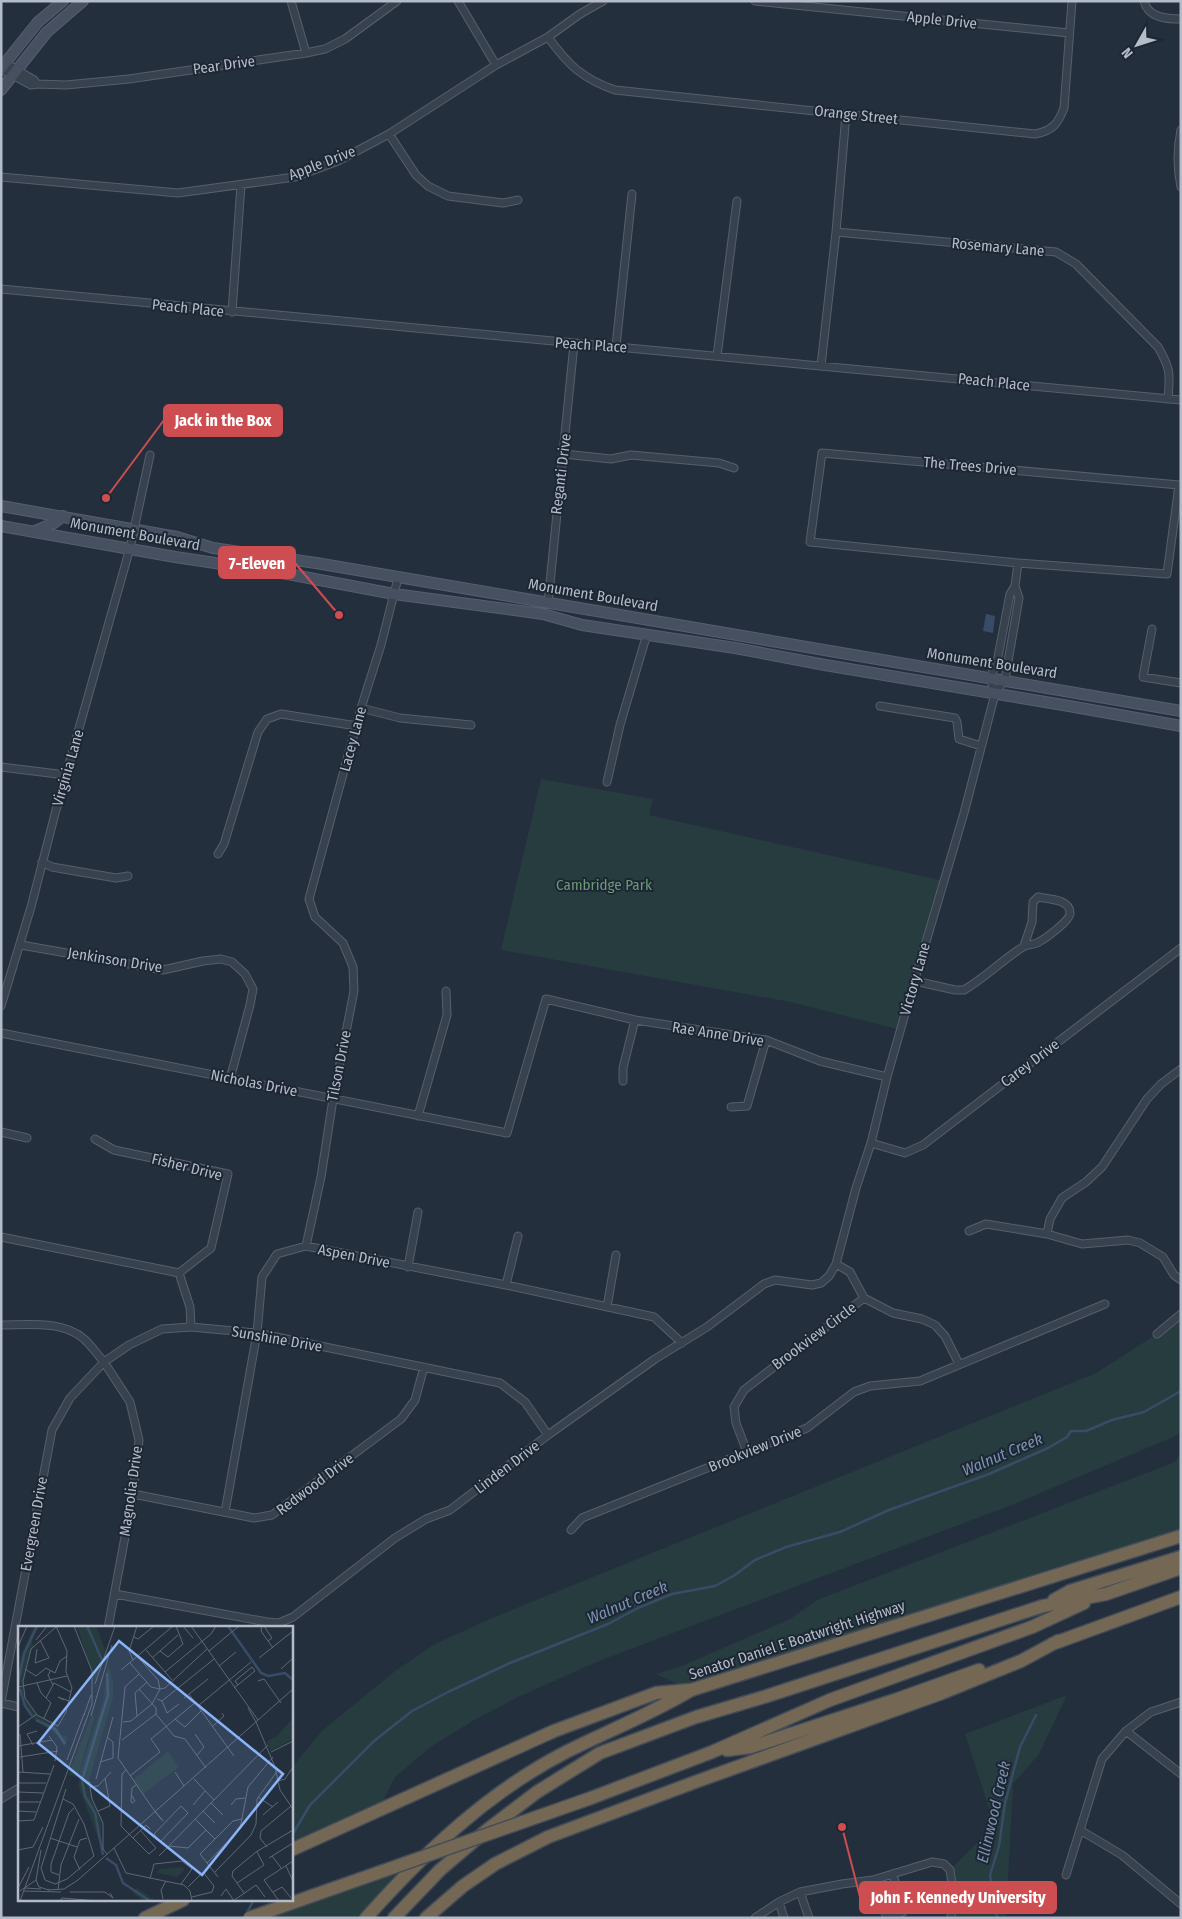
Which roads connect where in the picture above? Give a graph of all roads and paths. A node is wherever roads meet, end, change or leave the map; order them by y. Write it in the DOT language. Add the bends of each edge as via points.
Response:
graph roads {
  1 [pos="63,1"];
  2 [pos="83,1"];
  3 [pos="292,1"];
  4 [pos="397,1"];
  5 [pos="458,1"];
  6 [pos="604,1"];
  7 [pos="755,1"];
  8 [pos="1072,1"];
  9 [pos="1144,1"];
  10 [pos="1181,20"];
  11 [pos="1069,33"];
  12 [pos="548,37"];
  13 [pos="306,53"];
  14 [pos="496,65"];
  15 [pos="2,67"];
  16 [pos="14,72"];
  17 [pos="1,90"];
  18 [pos="846,114"];
  19 [pos="1181,130"];
  20 [pos="389,134"];
  21 [pos="1,177"];
  22 [pos="241,185"];
  23 [pos="1181,187"];
  24 [pos="632,194"];
  25 [pos="518,200"];
  26 [pos="737,202"];
  27 [pos="836,232"];
  28 [pos="1,290"];
  29 [pos="232,312"];
  30 [pos="574,344"];
  31 [pos="616,346"];
  32 [pos="717,356"];
  33 [pos="821,366"];
  34 [pos="1168,399"];
  35 [pos="1181,400"];
  36 [pos="564,454"];
  37 [pos="150,455"];
  38 [pos="734,468"];
  39 [pos="1,506"];
  40 [pos="16,509"];
  41 [pos="1,511"];
  42 [pos="63,516"];
  43 [pos="1,526"];
  44 [pos="134,530"];
  45 [pos="34,531"];
  46 [pos="130,548"];
  47 [pos="1018,563"];
  48 [pos="398,578"];
  49 [pos="1015,586"];
  50 [pos="394,594"];
  51 [pos="548,604"];
  52 [pos="1152,629"];
  53 [pos="647,634"];
  54 [pos="990,678"];
  55 [pos="1005,679"];
  56 [pos="1181,683"];
  57 [pos="994,694"];
  58 [pos="880,706"];
  59 [pos="362,708"];
  60 [pos="1181,711"];
  61 [pos="471,725"];
  62 [pos="357,726"];
  63 [pos="1181,726"];
  64 [pos="981,746"];
  65 [pos="1,767"];
  66 [pos="66,775"];
  67 [pos="607,782"];
  68 [pos="218,854"];
  69 [pos="42,862"];
  70 [pos="128,876"];
  71 [pos="309,899"];
  72 [pos="20,944"];
  73 [pos="1024,946"];
  74 [pos="1181,948"];
  75 [pos="915,980"];
  76 [pos="446,991"];
  77 [pos="3,994"];
  78 [pos="1,1006"];
  79 [pos="635,1020"];
  80 [pos="1,1033"];
  81 [pos="766,1040"];
  82 [pos="1181,1069"];
  83 [pos="887,1077"];
  84 [pos="230,1079"];
  85 [pos="623,1081"];
  86 [pos="333,1099"];
  87 [pos="731,1107"];
  88 [pos="418,1116"];
  89 [pos="1,1132"];
  90 [pos="507,1133"];
  91 [pos="27,1138"];
  92 [pos="95,1139"];
  93 [pos="871,1143"];
  94 [pos="418,1212"];
  95 [pos="969,1232"];
  96 [pos="1047,1234"];
  97 [pos="518,1236"];
  98 [pos="1,1237"];
  99 [pos="306,1246"];
  100 [pos="616,1255"];
  101 [pos="836,1264"];
  102 [pos="408,1267"];
  103 [pos="179,1274"];
  104 [pos="1181,1280"];
  105 [pos="506,1285"];
  106 [pos="864,1298"];
  107 [pos="1105,1304"];
  108 [pos="607,1307"];
  109 [pos="1181,1314"];
  110 [pos="1,1325"];
  111 [pos="191,1327"];
  112 [pos="257,1333"];
  113 [pos="1157,1334"];
  114 [pos="682,1343"];
  115 [pos="104,1362"];
  116 [pos="958,1364"];
  117 [pos="424,1367"];
  118 [pos="548,1434"];
  119 [pos="746,1452"];
  120 [pos="133,1494"];
  121 [pos="225,1512"];
  122 [pos="571,1530"];
  123 [pos="1181,1536"];
  124 [pos="1181,1557"];
  125 [pos="1181,1568"];
  126 [pos="114,1594"];
  127 [pos="1106,1594"];
  128 [pos="1181,1597"];
  129 [pos="1043,1606"];
  130 [pos="108,1626"];
  131 [pos="1058,1642"];
  132 [pos="691,1690"];
  133 [pos="1,1703"];
  134 [pos="1180,1703"];
  135 [pos="18,1707"];
  136 [pos="1126,1731"];
  137 [pos="712,1752"];
  138 [pos="1181,1774"];
  139 [pos="18,1789"];
  140 [pos="1,1799"];
  141 [pos="1080,1830"];
  142 [pos="292,1850"];
  143 [pos="892,1874"];
  144 [pos="1066,1875"];
  145 [pos="873,1880"];
  146 [pos="800,1892"];
  147 [pos="179,1902"];
  148 [pos="779,1902"];
  149 [pos="1181,1904"];
  150 [pos="145,1918"];
  151 [pos="249,1918"];
  152 [pos="366,1918"];
  153 [pos="394,1918"];
  154 [pos="426,1918"];
  155 [pos="755,1918"];
  156 [pos="784,1918"];
  157 [pos="809,1918"];
  158 [pos="951,1918"];
  1 -- 15 [label="main road" via="38,22"];
  2 -- 16 [label="main road" via="47,32"];
  3 -- 13 [label="street"];
  4 -- 13 [label="street, Pear Drive" via="345,39 326,49"];
  5 -- 14 [label="street"];
  6 -- 12 [label="street, Apple Drive"];
  7 -- 11 [label="street, Apple Drive"];
  8 -- 11 [label="street, Orange Street"];
  9 -- 10 [label="street" via="1152,14"];
  11 -- 18 [label="street, Orange Street" via="1064,108 1059,122 1045,132 1035,134"];
  12 -- 14 [label="street, Apple Drive"];
  12 -- 18 [label="street, Orange Street" via="575,70 616,90"];
  13 -- 16 [label="street, Pear Drive" via="66,86 31,85"];
  14 -- 20 [label="street, Apple Drive"];
  15 -- 16 [label="street, Pear Drive"];
  16 -- 17 [label="main road"];
  18 -- 27 [label="street"];
  19 -- 23 [label="street" via="1178,145"];
  20 -- 22 [label="street, Apple Drive" via="338,161 295,177"];
  20 -- 25 [label="street" via="416,175 441,193 503,204"];
  21 -- 22 [label="street, Apple Drive" via="178,193"];
  22 -- 29 [label="street"];
  24 -- 31 [label="street"];
  26 -- 32 [label="street"];
  27 -- 33 [label="street"];
  27 -- 34 [label="street, Rosemary Lane" via="1056,252 1064,256 1076,264 1158,347 1170,374"];
  28 -- 29 [label="street, Peach Place"];
  29 -- 30 [label="street, Peach Place"];
  30 -- 31 [label="street, Peach Place"];
  30 -- 36 [label="street, Reganti Drive"];
  31 -- 32 [label="street, Peach Place"];
  32 -- 33 [label="street, Peach Place"];
  33 -- 34 [label="street, Peach Place"];
  34 -- 35 [label="street, Peach Place"];
  36 -- 38 [label="street" via="611,459 631,455 719,463"];
  36 -- 51 [label="street, Reganti Drive"];
  37 -- 44 [label="street, Virginia Lane"];
  39 -- 40 [label="main road, Monument Boulevard"];
  40 -- 41 [label="main road"];
  40 -- 42 [label="main road, Monument Boulevard"];
  42 -- 44 [label="main road, Monument Boulevard"];
  42 -- 45 [label="main road"];
  43 -- 45 [label="main road, Monument Boulevard"];
  44 -- 46 [label="street, Virginia Lane"];
  44 -- 48 [label="main road, Monument Boulevard" via="178,537 213,548"];
  45 -- 46 [label="main road, Monument Boulevard"];
  46 -- 50 [label="main road, Monument Boulevard"];
  46 -- 66 [label="street, Virginia Lane"];
  47 -- 47 [label="street, The Trees Drive" via="810,542 822,453 1179,485 1167,574"];
  47 -- 49 [label="street"];
  48 -- 50 [label="street, Lacey Lane"];
  48 -- 51 [label="main road, Monument Boulevard"];
  49 -- 54 [label="street" via="1010,594 997,662"];
  49 -- 55 [label="street" via="1019,598"];
  50 -- 53 [label="main road, Monument Boulevard" via="543,614"];
  50 -- 59 [label="street, Lacey Lane"];
  51 -- 54 [label="main road, Monument Boulevard"];
  52 -- 56 [label="street" via="1143,677"];
  53 -- 57 [label="main road, Monument Boulevard"];
  53 -- 67 [label="street"];
  54 -- 55 [label="main road, Monument Boulevard"];
  54 -- 57 [label="street"];
  55 -- 57 [label="street"];
  55 -- 60 [label="main road, Monument Boulevard"];
  57 -- 63 [label="main road, Monument Boulevard"];
  57 -- 64 [label="street, Victory Lane"];
  58 -- 64 [label="street" via="955,718 959,738"];
  59 -- 61 [label="street" via="400,718"];
  59 -- 62 [label="street, Lacey Lane"];
  62 -- 68 [label="street" via="280,714 267,719 258,732 224,844"];
  62 -- 71 [label="street, Lacey Lane"];
  64 -- 75 [label="street, Victory Lane"];
  65 -- 66 [label="street"];
  66 -- 69 [label="street, Virginia Lane"];
  69 -- 70 [label="street" via="116,878"];
  69 -- 72 [label="street, Virginia Lane"];
  71 -- 86 [label="street, Tilson Drive" via="315,917 343,943 353,967 354,991"];
  72 -- 77 [label="street, Virginia Lane"];
  72 -- 84 [label="street, Jenkinson Drive" via="162,970 203,961 221,959 232,962 245,974 253,989"];
  73 -- 73 [label="street" via="1037,943 1070,918 1068,906 1036,898"];
  73 -- 75 [label="street" via="964,990"];
  74 -- 93 [label="street, Carey Drive" via="923,1145 905,1153"];
  75 -- 83 [label="street, Victory Lane"];
  76 -- 88 [label="street" via="447,1015"];
  77 -- 78 [label="street, Virginia Lane"];
  79 -- 81 [label="street, Rae Anne Drive"];
  79 -- 85 [label="street" via="623,1068"];
  79 -- 90 [label="street, Rae Anne Drive" via="546,999"];
  80 -- 84 [label="street, Nicholas Drive"];
  81 -- 83 [label="street, Rae Anne Drive" via="820,1061"];
  81 -- 87 [label="street" via="747,1106"];
  82 -- 96 [label="street" via="1147,1100 1102,1167 1062,1198 1050,1219"];
  83 -- 93 [label="street, Victory Lane"];
  84 -- 86 [label="street, Nicholas Drive"];
  86 -- 88 [label="street, Nicholas Drive"];
  86 -- 99 [label="street, Tilson Drive"];
  88 -- 90 [label="street, Nicholas Drive"];
  89 -- 91 [label="street"];
  92 -- 103 [label="street, Fisher Drive" via="114,1150 228,1174 211,1248"];
  93 -- 101 [label="street, Victory Lane"];
  94 -- 102 [label="street"];
  95 -- 96 [label="street" via="986,1224"];
  96 -- 104 [label="street" via="1082,1244 1128,1240 1140,1243 1163,1257"];
  97 -- 105 [label="street"];
  98 -- 103 [label="street"];
  99 -- 102 [label="street, Aspen Drive"];
  99 -- 112 [label="street, Aspen Drive" via="277,1254 262,1277"];
  100 -- 108 [label="street"];
  101 -- 106 [label="street" via="850,1272"];
  101 -- 114 [label="street, Linden Drive" via="820,1283 812,1285 774,1280 764,1284"];
  102 -- 105 [label="street, Aspen Drive"];
  103 -- 111 [label="street" via="190,1307"];
  105 -- 108 [label="street, Aspen Drive"];
  106 -- 116 [label="street, Brookview Circle" via="892,1313 935,1325 945,1336"];
  106 -- 119 [label="street, Brookview Circle" via="744,1390 734,1407"];
  107 -- 116 [label="street, Brookview Drive"];
  108 -- 114 [label="street, Aspen Drive" via="654,1317"];
  109 -- 113 [label="street"];
  110 -- 115 [label="street" via="44,1325 66,1329 83,1337"];
  111 -- 112 [label="street, Sunshine Drive"];
  111 -- 115 [label="street, Sunshine Drive" via="162,1329"];
  112 -- 117 [label="street, Sunshine Drive"];
  112 -- 121 [label="street, Aspen Drive"];
  114 -- 118 [label="street, Linden Drive"];
  115 -- 120 [label="street, Magnolia Drive" via="130,1402 139,1440"];
  115 -- 133 [label="street, Evergreen Drive" via="70,1398 52,1430"];
  116 -- 119 [label="street, Brookview Drive" via="920,1381 870,1386 854,1392 807,1428"];
  117 -- 118 [label="street, Sunshine Drive" via="500,1383 525,1402"];
  117 -- 121 [label="street, Redwood Drive" via="415,1400 401,1420 272,1516 254,1518"];
  118 -- 126 [label="street, Linden Drive" via="450,1510 426,1519 395,1538 293,1617 278,1623"];
  119 -- 122 [label="street, Brookview Drive" via="582,1518"];
  120 -- 121 [label="street, Redwood Drive"];
  120 -- 126 [label="street, Magnolia Drive"];
  123 -- 132 [label="highway, Senator Daniel E Boatwright Highway"];
  124 -- 129 [label="highway" via="1070,1592"];
  125 -- 127 [label="highway"];
  126 -- 130 [label="street, Magnolia Drive"];
  127 -- 129 [label="highway"];
  127 -- 137 [label="highway" via="1032,1627 830,1700"];
  128 -- 131 [label="highway"];
  129 -- 153 [label="highway" via="696,1717 600,1753 537,1792 487,1830 440,1870"];
  131 -- 137 [label="highway" via="751,1747"];
  131 -- 154 [label="highway" via="1022,1661 942,1694 548,1837 496,1864 463,1886"];
  132 -- 142 [label="highway" via="656,1693 554,1731"];
  132 -- 152 [label="highway, Senator Daniel E Boatwright Highway" via="661,1708 565,1752 485,1803 451,1832"];
  133 -- 135 [label="street"];
  134 -- 136 [label="street" via="1151,1712"];
  136 -- 138 [label="street"];
  136 -- 141 [label="street" via="1102,1759"];
  137 -- 151 [label="highway, bridge"];
  139 -- 140 [label="street"];
  141 -- 144 [label="street"];
  141 -- 149 [label="street" via="1122,1855"];
  143 -- 145 [label="street"];
  143 -- 145 [label="street" via="906,1908 890,1917 885,1913"];
  143 -- 158 [label="street" via="932,1862 944,1864 950,1870 953,1891"];
  145 -- 146 [label="street"];
  146 -- 148 [label="street"];
  146 -- 157 [label="street"];
  147 -- 150 [label="highway"];
  148 -- 155 [label="street"];
  148 -- 156 [label="street"];
}
